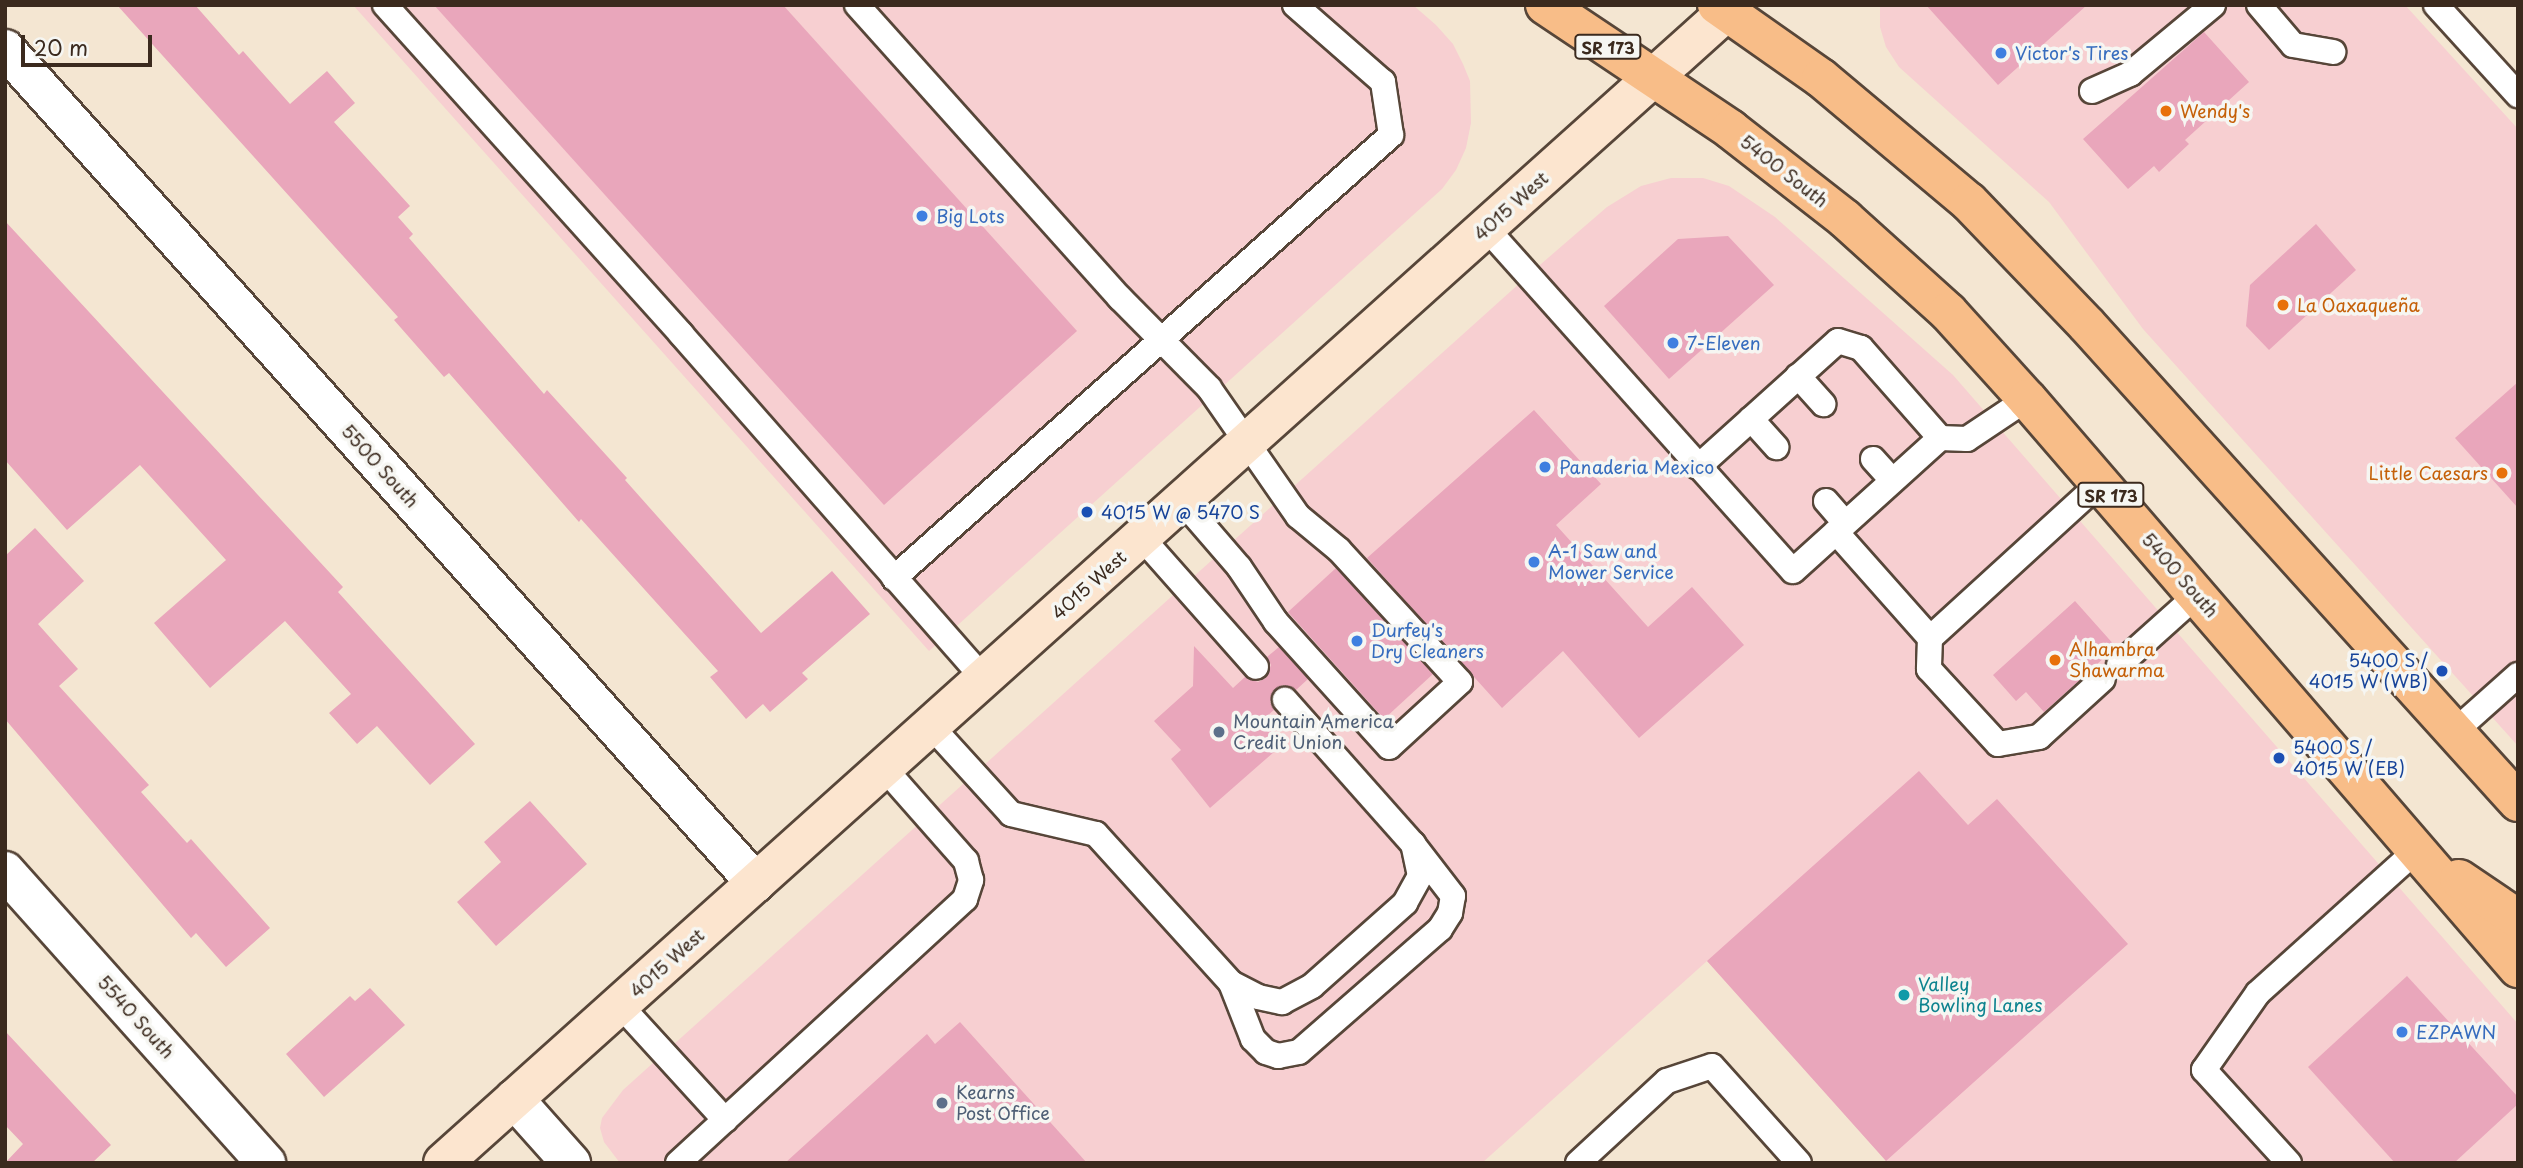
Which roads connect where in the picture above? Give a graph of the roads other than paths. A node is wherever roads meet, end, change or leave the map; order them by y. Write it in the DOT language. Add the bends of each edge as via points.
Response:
graph roads {
  1 [pos="386,5"];
  2 [pos="856,5"];
  3 [pos="1295,5"];
  4 [pos="1545,5"];
  5 [pos="2214,5"];
  6 [pos="2259,5"];
  7 [pos="2436,5"];
  8 [pos="1726,7"];
  9 [pos="5,49"];
  10 [pos="2333,52"];
  11 [pos="1653,76"];
  12 [pos="2092,91"];
  13 [pos="2518,95"];
  14 [pos="1486,228"];
  15 [pos="1163,341"];
  16 [pos="1798,376"];
  17 [pos="2028,399"];
  18 [pos="1824,404"];
  19 [pos="1751,419"];
  20 [pos="1940,438"];
  21 [pos="1247,443"];
  22 [pos="1776,447"];
  23 [pos="1873,458"];
  24 [pos="1698,467"];
  25 [pos="1892,480"];
  26 [pos="2100,483"];
  27 [pos="1182,501"];
  28 [pos="1826,501"];
  29 [pos="1841,527"];
  30 [pos="1142,538"];
  31 [pos="894,578"];
  32 [pos="2197,595"];
  33 [pos="1930,638"];
  34 [pos="1256,667"];
  35 [pos="2518,675"];
  36 [pos="984,679"];
  37 [pos="1285,700"];
  38 [pos="931,726"];
  39 [pos="2454,732"];
  40 [pos="884,768"];
  41 [pos="2515,792"];
  42 [pos="1413,844"];
  43 [pos="2417,850"];
  44 [pos="5,872"];
  45 [pos="756,883"];
  46 [pos="2518,919"];
  47 [pos="2518,968"];
  48 [pos="1231,984"];
  49 [pos="620,1005"];
  50 [pos="514,1099"];
  51 [pos="725,1120"];
  52 [pos="266,1163"];
  53 [pos="443,1163"];
  54 [pos="571,1163"];
  55 [pos="678,1163"];
  56 [pos="1578,1163"];
  57 [pos="1799,1163"];
  58 [pos="2289,1163"];
  1 -- 31 [label="lane"];
  2 -- 15 [label="lane"];
  3 -- 15 [label="lane" via="1383,82 1391,135"];
  4 -- 11 [label="main road, SR 173"];
  5 -- 12 [label="lane" via="2130,74"];
  6 -- 10 [label="lane" via="2293,45"];
  7 -- 13 [label="lane"];
  8 -- 11 [label="street, 4015 West"];
  8 -- 39 [label="main road" via="1821,78 1969,202 2087,325"];
  9 -- 45 [label="street, 5500 South"];
  11 -- 14 [label="street, 4015 West"];
  11 -- 17 [label="main road, 5400 South / SR 173" via="1845,219 1948,312"];
  14 -- 21 [label="street, 4015 West"];
  14 -- 24 [label="lane"];
  15 -- 21 [label="lane" via="1209,388"];
  15 -- 31 [label="lane"];
  16 -- 18 [label="lane"];
  16 -- 19 [label="lane"];
  16 -- 20 [label="lane" via="1838,341 1861,348"];
  17 -- 20 [label="lane" via="1967,439"];
  17 -- 26 [label="main road, 5400 South / SR 173"];
  19 -- 22 [label="lane"];
  19 -- 24 [label="lane"];
  20 -- 25 [label="lane"];
  21 -- 27 [label="street, 4015 West"];
  21 -- 27 [label="lane" via="1298,516 1339,550 1460,682 1389,747 1276,622 1239,567"];
  23 -- 25 [label="lane"];
  24 -- 29 [label="lane" via="1793,571"];
  25 -- 29 [label="lane"];
  26 -- 32 [label="main road, 5400 South / SR 173"];
  26 -- 33 [label="lane"];
  27 -- 30 [label="street, 4015 West"];
  28 -- 29 [label="lane"];
  29 -- 33 [label="lane"];
  30 -- 34 [label="lane"];
  30 -- 36 [label="street, 4015 West"];
  31 -- 36 [label="lane"];
  32 -- 33 [label="lane" via="2039,737 1998,744 1929,669"];
  32 -- 43 [label="main road, 5400 South / SR 173"];
  35 -- 39 [label="lane"];
  36 -- 38 [label="street, 4015 West"];
  37 -- 42 [label="lane"];
  38 -- 40 [label="street, 4015 West"];
  38 -- 48 [label="lane" via="1011,814 1096,834"];
  39 -- 41 [label="main road"];
  40 -- 45 [label="street, 4015 West"];
  40 -- 51 [label="lane" via="965,862 971,880 965,899"];
  42 -- 48 [label="lane" via="1420,876 1405,902 1312,986 1282,1002"];
  42 -- 48 [label="lane" via="1453,896 1450,913 1440,929 1299,1052 1288,1056 1266,1052 1253,1039"];
  43 -- 46 [label="main road"];
  43 -- 47 [label="main road, 5400 South / SR 173"];
  43 -- 58 [label="lane" via="2258,993 2204,1070"];
  44 -- 52 [label="street, 5540 South"];
  45 -- 49 [label="street, 4015 West"];
  49 -- 50 [label="street, 4015 West"];
  49 -- 51 [label="lane"];
  50 -- 53 [label="street, 4015 West"];
  50 -- 54 [label="street"];
  51 -- 55 [label="lane"];
  56 -- 57 [label="lane" via="1667,1081 1713,1066"];
}
